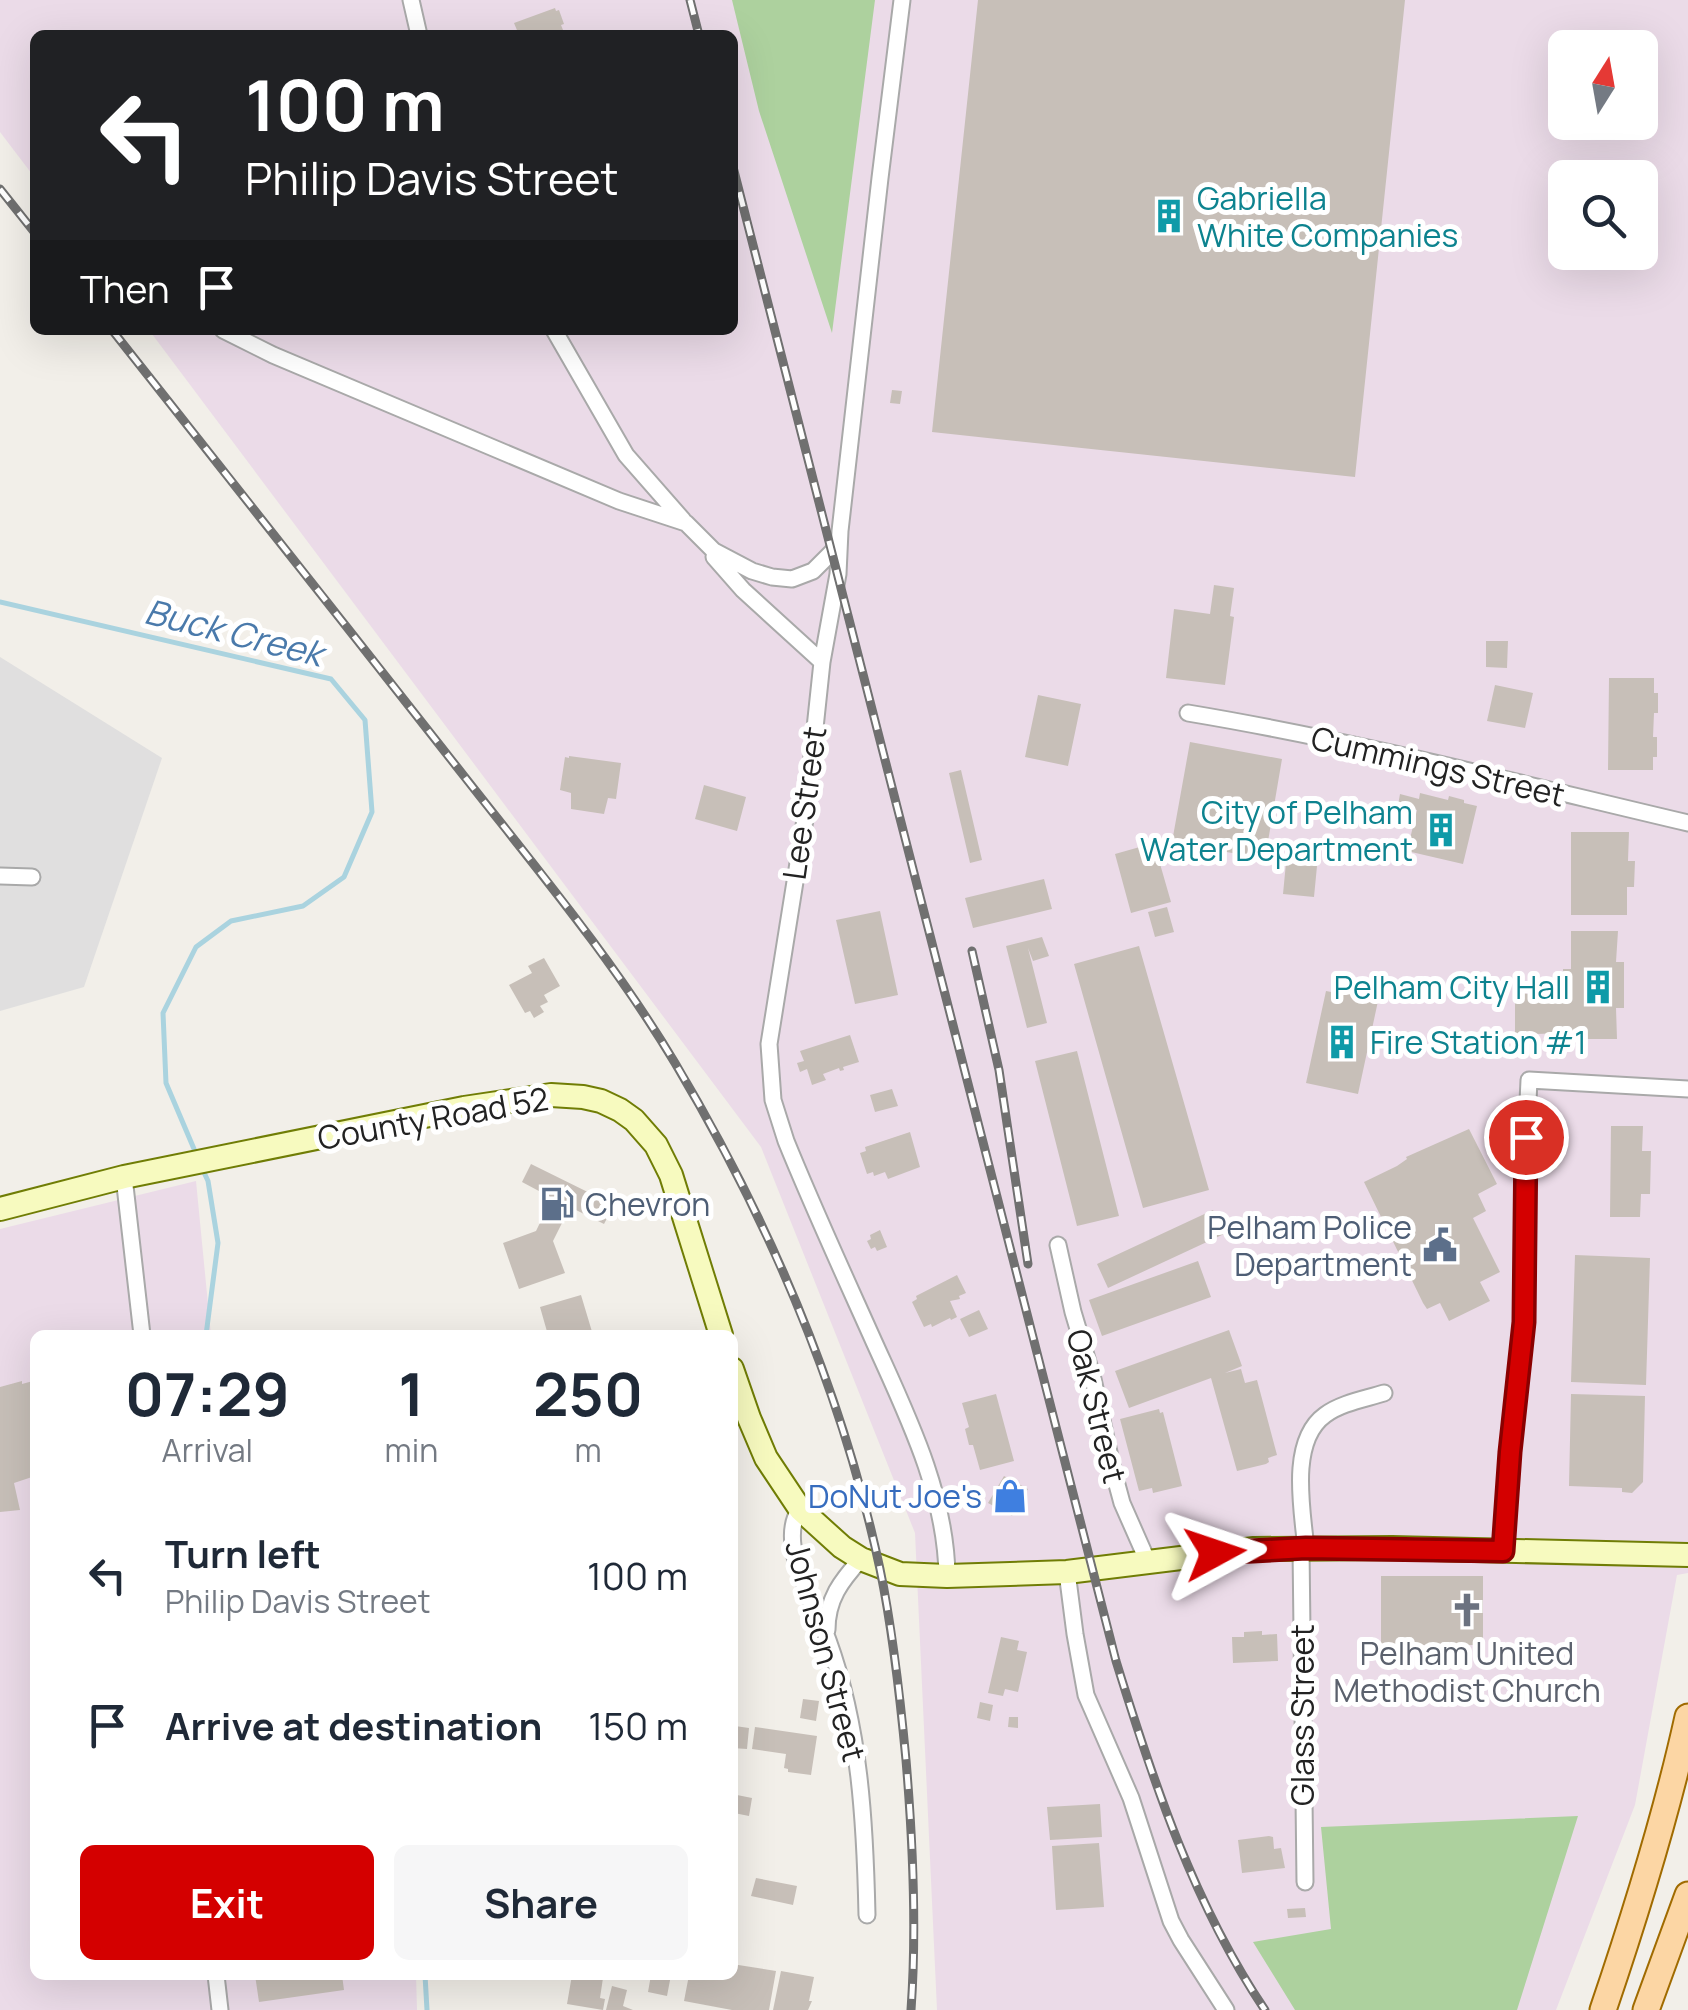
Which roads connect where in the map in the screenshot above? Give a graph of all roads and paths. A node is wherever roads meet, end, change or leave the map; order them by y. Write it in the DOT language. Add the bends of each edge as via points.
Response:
graph roads {
  1 [pos="411,0"];
  2 [pos="902,0"];
  3 [pos="418,30"];
  4 [pos="233,335"];
  5 [pos="557,335"];
  6 [pos="686,523"];
  7 [pos="839,545"];
  8 [pos="822,662"];
  9 [pos="1188,713"];
  10 [pos="1688,823"];
  11 [pos="0,876"];
  12 [pos="32,877"];
  13 [pos="1688,1088"];
  14 [pos="124,1177"];
  15 [pos="0,1209"];
  16 [pos="1058,1245"];
  17 [pos="141,1330"];
  18 [pos="720,1330"];
  19 [pos="738,1385"];
  20 [pos="1384,1392"];
  21 [pos="800,1509"];
  22 [pos="1303,1548"];
  23 [pos="1503,1551"];
  24 [pos="1688,1555"];
  25 [pos="860,1559"];
  26 [pos="1148,1562"];
  27 [pos="1068,1572"];
  28 [pos="947,1576"];
  29 [pos="828,1640"];
  30 [pos="1688,1718"];
  31 [pos="1305,1882"];
  32 [pos="1688,1895"];
  33 [pos="867,1915"];
  34 [pos="217,1980"];
  35 [pos="220,2010"];
  36 [pos="1226,2010"];
  37 [pos="1603,2010"];
  38 [pos="1646,2010"];
  1 -- 3 [label="street"];
  2 -- 7 [label="street, Lee Street"];
  4 -- 6 [label="street"];
  5 -- 6 [label="street" via="626,455"];
  6 -- 7 [label="street" via="714,551 772,577 812,571"];
  6 -- 8 [label="street" via="743,590"];
  7 -- 8 [label="street, Lee Street"];
  8 -- 28 [label="street, Lee Street" via="806,813 772,1019 770,1084 803,1183 918,1444 942,1520"];
  9 -- 10 [label="street, Cummings Street"];
  11 -- 12 [label="street"];
  13 -- 23 [label="street" via="1529,1080 1524,1322"];
  14 -- 15 [label="street, County Road 52"];
  14 -- 17 [label="street"];
  14 -- 18 [label="street, County Road 52" via="530,1097 600,1101 634,1120 664,1159"];
  16 -- 26 [label="street, Oak Street" via="1122,1503"];
  19 -- 21 [label="street" via="766,1458"];
  20 -- 22 [label="street, Glass Street" via="1331,1411 1313,1426 1301,1476"];
  21 -- 25 [label="street"];
  21 -- 29 [label="street, Johnson Street" via="793,1545"];
  22 -- 23 [label="street"];
  22 -- 26 [label="street"];
  22 -- 31 [label="street, Glass Street"];
  23 -- 24 [label="street"];
  25 -- 28 [label="street" via="900,1574"];
  25 -- 29 [label="street" via="834,1594"];
  26 -- 27 [label="street"];
  27 -- 28 [label="street"];
  27 -- 36 [label="street" via="1086,1694 1131,1798 1171,1921"];
  29 -- 33 [label="street, Johnson Street" via="862,1789"];
  30 -- 37 [label="main road" via="1656,1850"];
  32 -- 38 [label="main road"];
  34 -- 35 [label="street"];
}
